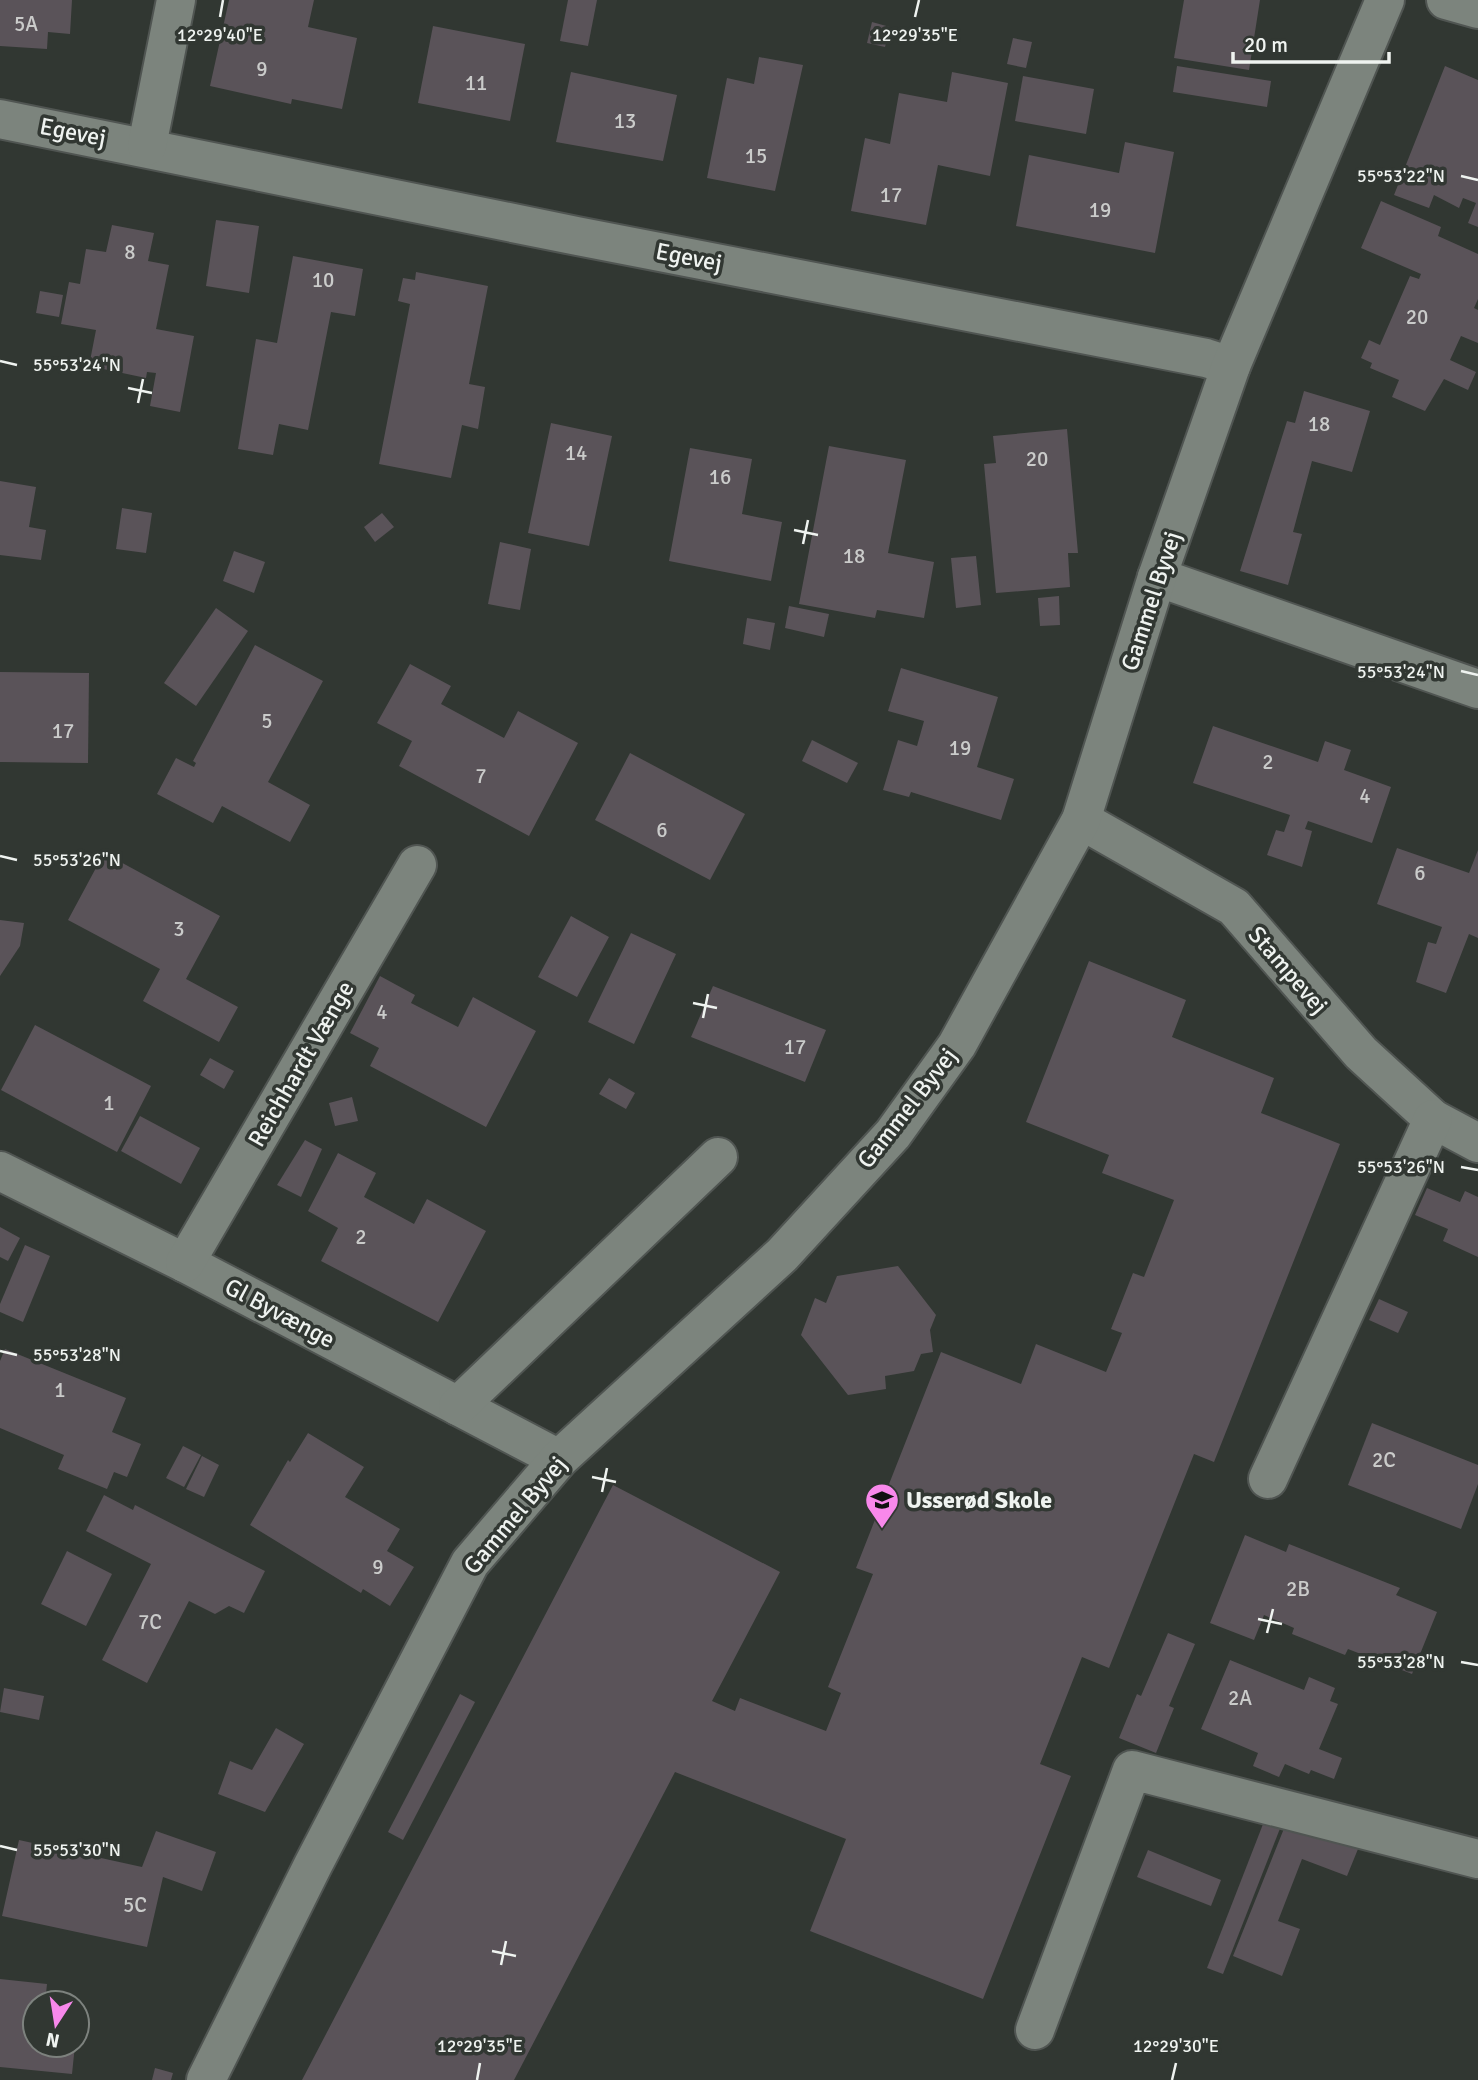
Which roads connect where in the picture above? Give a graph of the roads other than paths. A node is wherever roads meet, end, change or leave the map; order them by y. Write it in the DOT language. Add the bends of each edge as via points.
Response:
graph roads {
  1 [pos="176,0"];
  2 [pos="1385,0"];
  3 [pos="1446,0"];
  4 [pos="1478,9"];
  5 [pos="0,119"];
  6 [pos="147,146"];
  7 [pos="1231,366"];
  8 [pos="1157,577"];
  9 [pos="1478,689"];
  10 [pos="1081,820"];
  11 [pos="417,865"];
  12 [pos="1433,1119"];
  13 [pos="1478,1143"];
  14 [pos="718,1157"];
  15 [pos="0,1171"];
  16 [pos="185,1263"];
  17 [pos="457,1406"];
  18 [pos="559,1459"];
  19 [pos="1268,1479"];
  20 [pos="1478,1859"];
  21 [pos="1035,2030"];
  22 [pos="206,2080"];
  1 -- 6 [label="street"];
  2 -- 7 [label="street, Gammel Byvej"];
  3 -- 4 [label="street"];
  5 -- 6 [label="street, Egevej"];
  6 -- 7 [label="street, Egevej"];
  7 -- 8 [label="street, Gammel Byvej"];
  8 -- 9 [label="street"];
  8 -- 10 [label="street, Gammel Byvej"];
  10 -- 12 [label="street, Stampevej" via="1234,907 1362,1053"];
  10 -- 18 [label="street, Gammel Byvej" via="957,1045 893,1134 782,1255"];
  11 -- 16 [label="street, Reichhardt Vænge"];
  12 -- 13 [label="street, Stampevej"];
  12 -- 19 [label="street"];
  14 -- 17 [label="street"];
  15 -- 16 [label="street, Gl Byvænge"];
  16 -- 17 [label="street, Gl Byvænge"];
  17 -- 18 [label="street, Gl Byvænge"];
  18 -- 22 [label="street, Gammel Byvej" via="470,1563"];
  20 -- 21 [label="street" via="1132,1770"];
}
